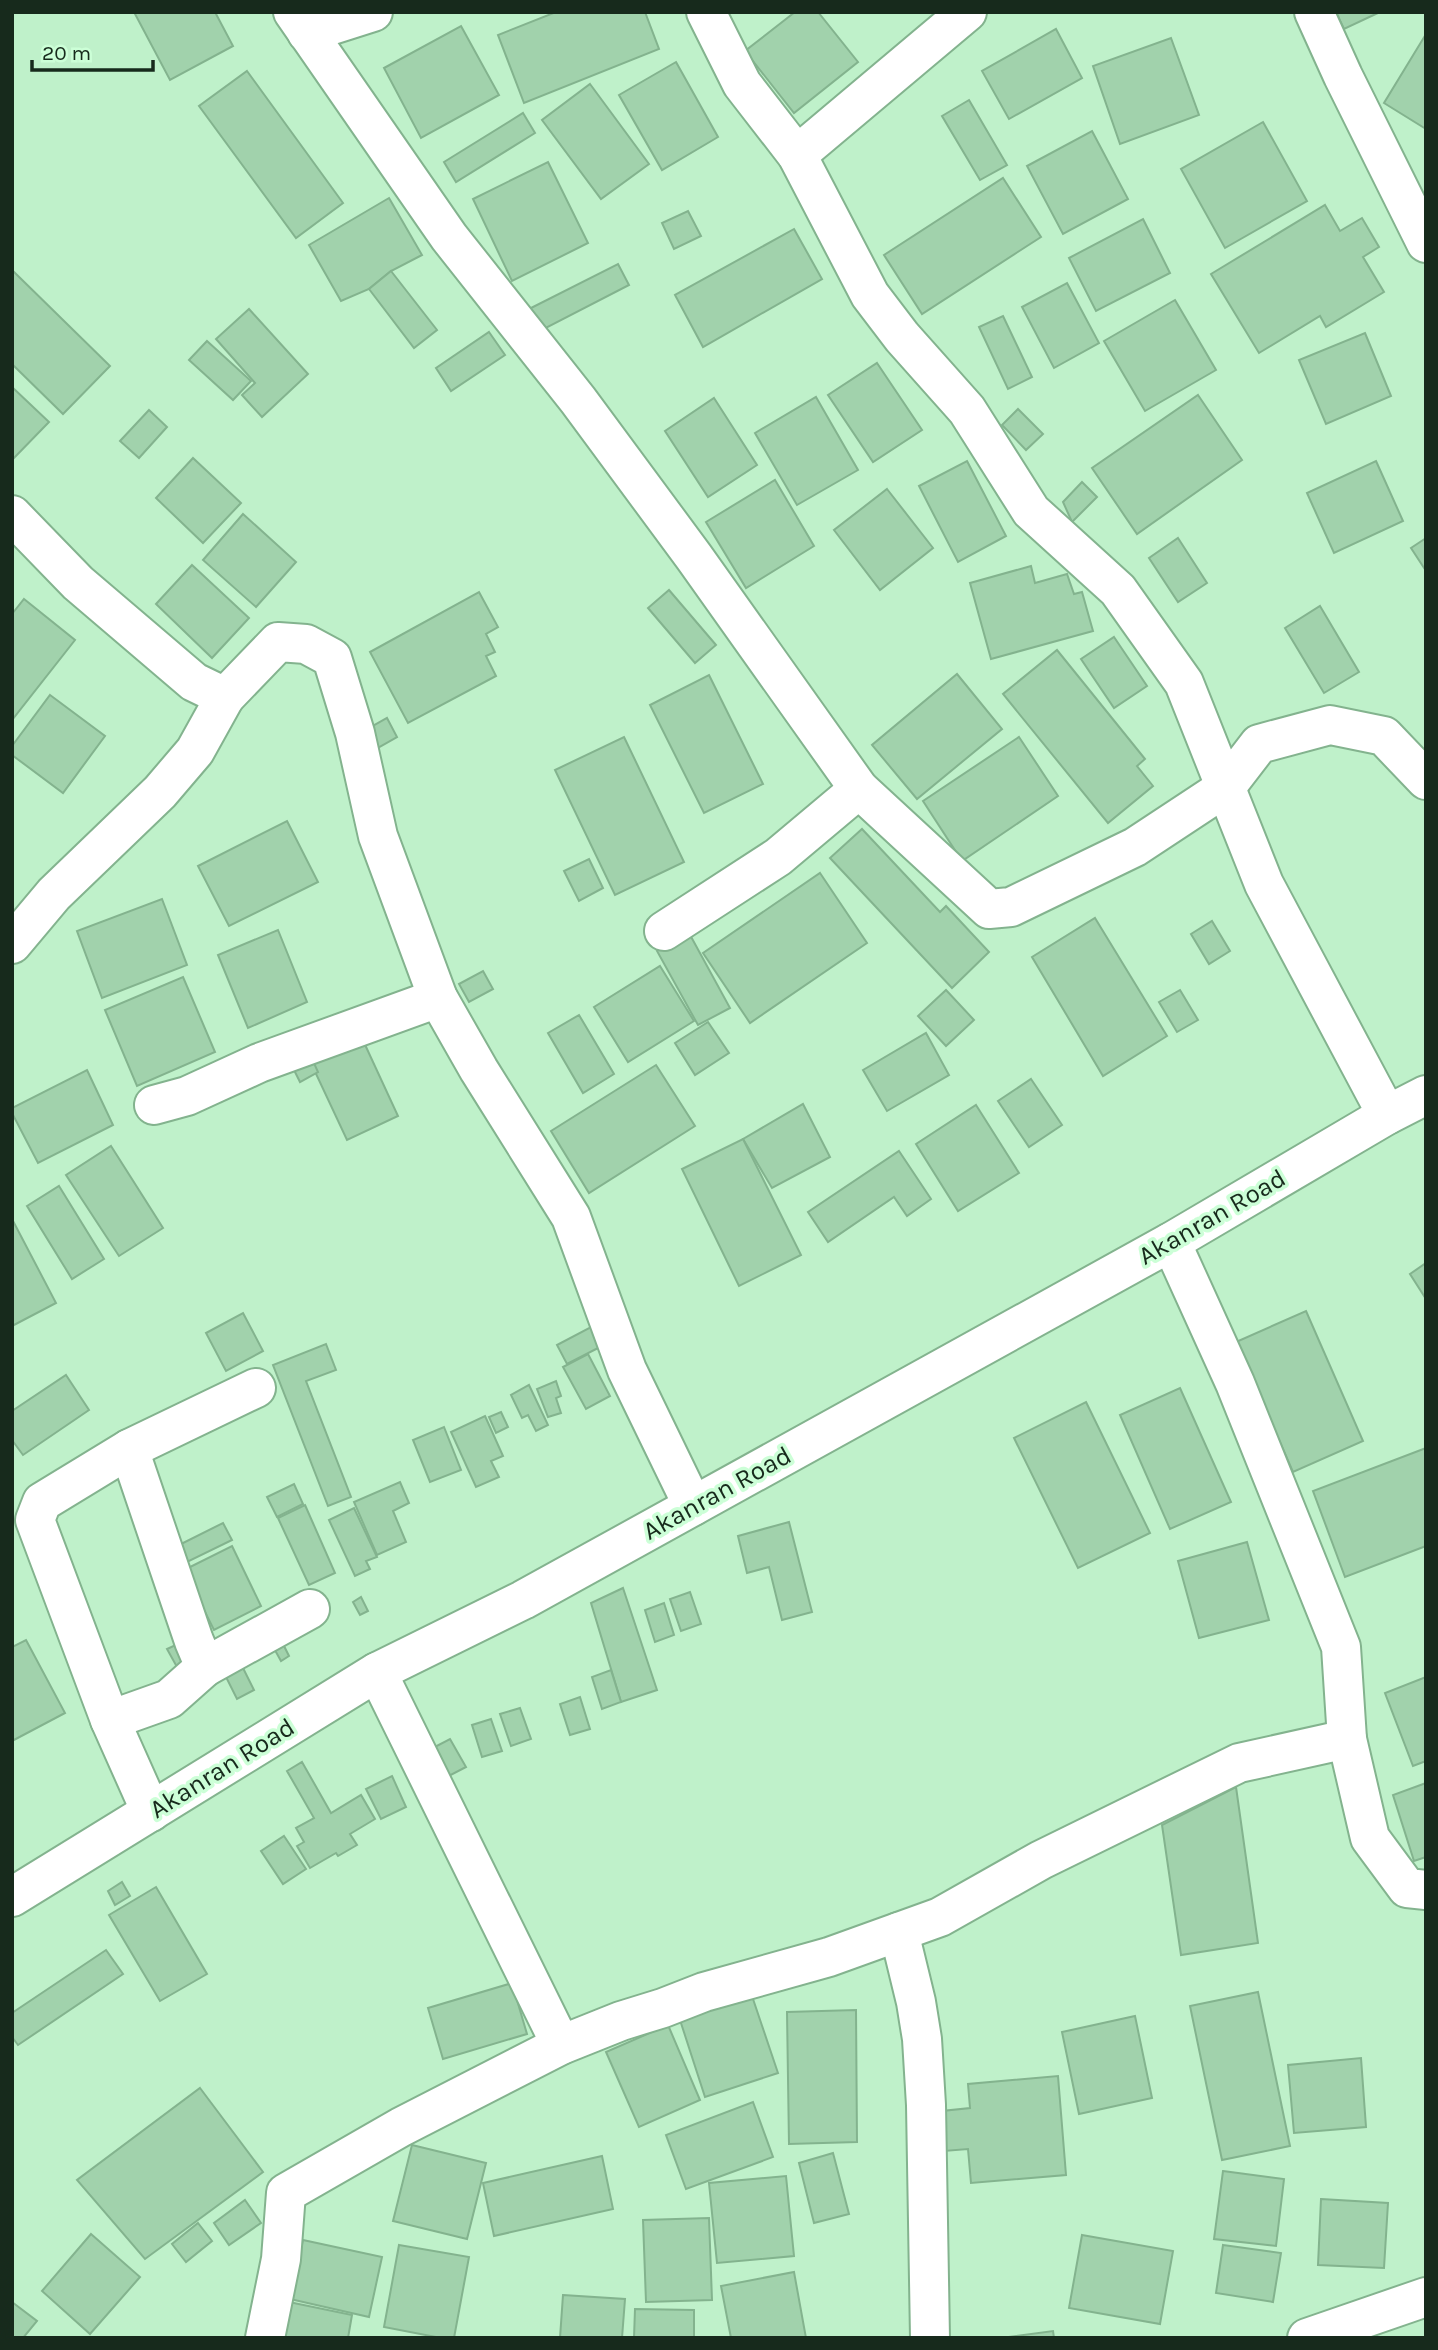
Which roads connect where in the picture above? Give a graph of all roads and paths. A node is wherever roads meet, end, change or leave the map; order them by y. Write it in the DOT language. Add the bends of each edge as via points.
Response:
graph roads {
  1 [pos="373,12"];
  2 [pos="706,12"];
  3 [pos="967,12"];
  4 [pos="1314,12"];
  5 [pos="300,22"];
  6 [pos="797,155"];
  7 [pos="1426,243"];
  8 [pos="12,515"];
  9 [pos="225,697"];
  10 [pos="1426,780"];
  11 [pos="1226,787"];
  12 [pos="859,789"];
  13 [pos="664,931"];
  14 [pos="12,944"];
  15 [pos="438,998"];
  16 [pos="1426,1095"];
  17 [pos="154,1105"];
  18 [pos="1387,1115"];
  19 [pos="1171,1242"];
  20 [pos="256,1388"];
  21 [pos="129,1449"];
  22 [pos="693,1506"];
  23 [pos="310,1609"];
  24 [pos="205,1667"];
  25 [pos="377,1672"];
  26 [pos="110,1720"];
  27 [pos="1348,1739"];
  28 [pos="151,1812"];
  29 [pos="1426,1890"];
  30 [pos="12,1897"];
  31 [pos="898,1932"];
  32 [pos="561,2045"];
  33 [pos="1425,2300"];
  34 [pos="265,2338"];
  35 [pos="930,2338"];
  36 [pos="1307,2338"];
  1 -- 5 [label="street"];
  2 -- 6 [label="street" via="742,84"];
  3 -- 6 [label="street"];
  4 -- 7 [label="street"];
  5 -- 12 [label="street" via="449,237 578,400"];
  6 -- 11 [label="street" via="870,295 967,410 1031,511 1118,590 1184,683"];
  8 -- 9 [label="street" via="78,583 194,682"];
  9 -- 14 [label="street" via="195,751 160,792 54,894"];
  9 -- 15 [label="street" via="278,642 306,644 332,658 355,733 378,836"];
  10 -- 11 [label="street" via="1384,736 1330,725 1259,744"];
  11 -- 12 [label="street" via="1135,848 1011,907 989,909"];
  11 -- 18 [label="street" via="1264,884"];
  12 -- 13 [label="street" via="778,857"];
  15 -- 17 [label="street"];
  15 -- 22 [label="street" via="570,1217 627,1370"];
  16 -- 18 [label="street, Akanran Road"];
  18 -- 19 [label="street, Akanran Road"];
  19 -- 22 [label="street, Akanran Road"];
  19 -- 27 [label="street" via="1235,1383 1341,1647"];
  20 -- 21 [label="street"];
  21 -- 24 [label="street"];
  21 -- 26 [label="street" via="42,1502 36,1520"];
  22 -- 25 [label="street, Akanran Road" via="523,1600"];
  23 -- 24 [label="street"];
  24 -- 26 [label="street" via="169,1699"];
  25 -- 28 [label="street, Akanran Road"];
  25 -- 32 [label="street"];
  26 -- 28 [label="street"];
  27 -- 29 [label="street" via="1370,1838 1407,1888"];
  27 -- 31 [label="street" via="1239,1763 1041,1860 940,1917"];
  28 -- 30 [label="street, Akanran Road"];
  31 -- 32 [label="street" via="704,1992"];
  31 -- 35 [label="street" via="922,2039"];
  32 -- 34 [label="street" via="401,2127 286,2193 281,2259"];
  33 -- 36 [label="street"];
}
